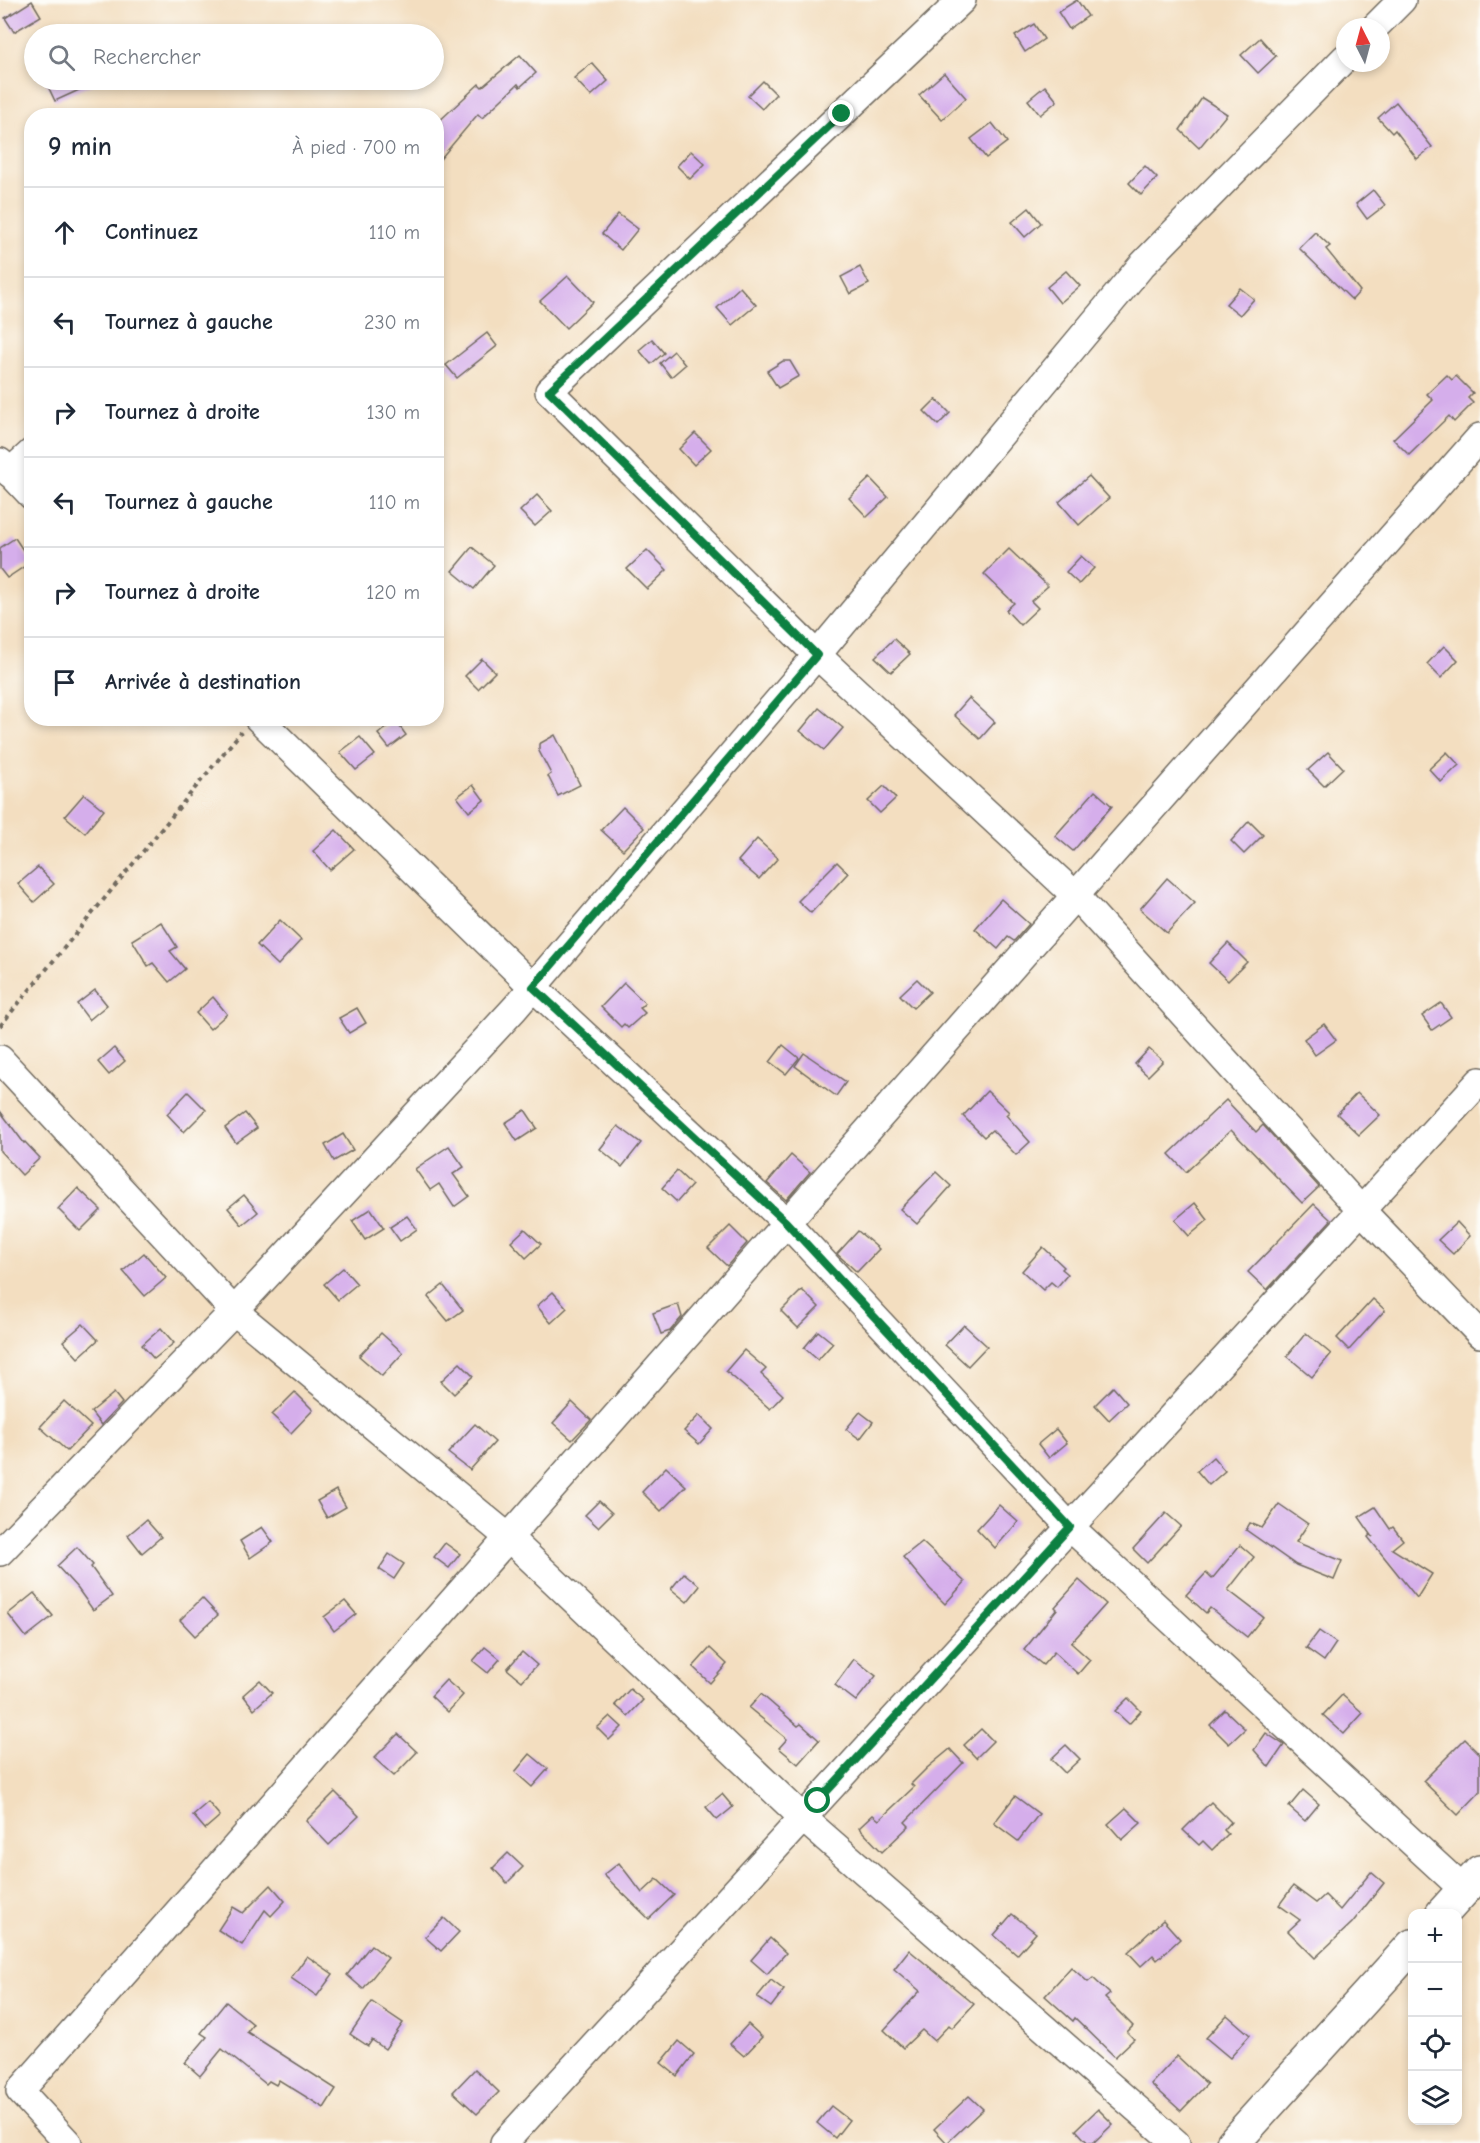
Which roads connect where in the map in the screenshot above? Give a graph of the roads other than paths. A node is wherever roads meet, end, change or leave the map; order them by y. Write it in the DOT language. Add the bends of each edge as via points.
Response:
graph roads {
  1 [pos="962,0"];
  2 [pos="1402,0"];
  3 [pos="1384,18"];
  4 [pos="1336,67"];
  5 [pos="1480,437"];
  6 [pos="24,457"];
  7 [pos="4,468"];
  8 [pos="24,488"];
  9 [pos="817,655"];
  10 [pos="254,726"];
  11 [pos="1075,895"];
  12 [pos="533,987"];
  13 [pos="0,1059"];
  14 [pos="1480,1081"];
  15 [pos="1361,1210"];
  16 [pos="786,1222"];
  17 [pos="234,1311"];
  18 [pos="1480,1334"];
  19 [pos="1070,1527"];
  20 [pos="508,1538"];
  21 [pos="0,1552"];
  22 [pos="803,1818"];
  23 [pos="1472,1881"];
  24 [pos="1447,1909"];
  25 [pos="1408,1951"];
  26 [pos="68,2143"];
  27 [pos="504,2143"];
  28 [pos="1176,2143"];
  29 [pos="1233,2143"];
  1 -- 9 [label="street" via="549,391"];
  2 -- 3 [label="street"];
  4 -- 9 [label="street" via="1142,265"];
  5 -- 11 [label="street"];
  6 -- 7 [label="street"];
  7 -- 8 [label="street"];
  9 -- 11 [label="street"];
  9 -- 12 [label="street"];
  10 -- 12 [label="street"];
  11 -- 15 [label="street"];
  11 -- 16 [label="street"];
  12 -- 16 [label="street"];
  12 -- 17 [label="street"];
  13 -- 17 [label="street"];
  14 -- 15 [label="street"];
  15 -- 18 [label="street"];
  15 -- 19 [label="street"];
  16 -- 19 [label="street"];
  16 -- 20 [label="street"];
  17 -- 20 [label="street"];
  17 -- 21 [label="street"];
  19 -- 22 [label="street"];
  19 -- 23 [label="street"];
  20 -- 22 [label="street"];
  20 -- 26 [label="street" via="20,2091"];
  22 -- 27 [label="street"];
  22 -- 28 [label="street"];
  23 -- 24 [label="main road"];
  25 -- 29 [label="main road"];
}
